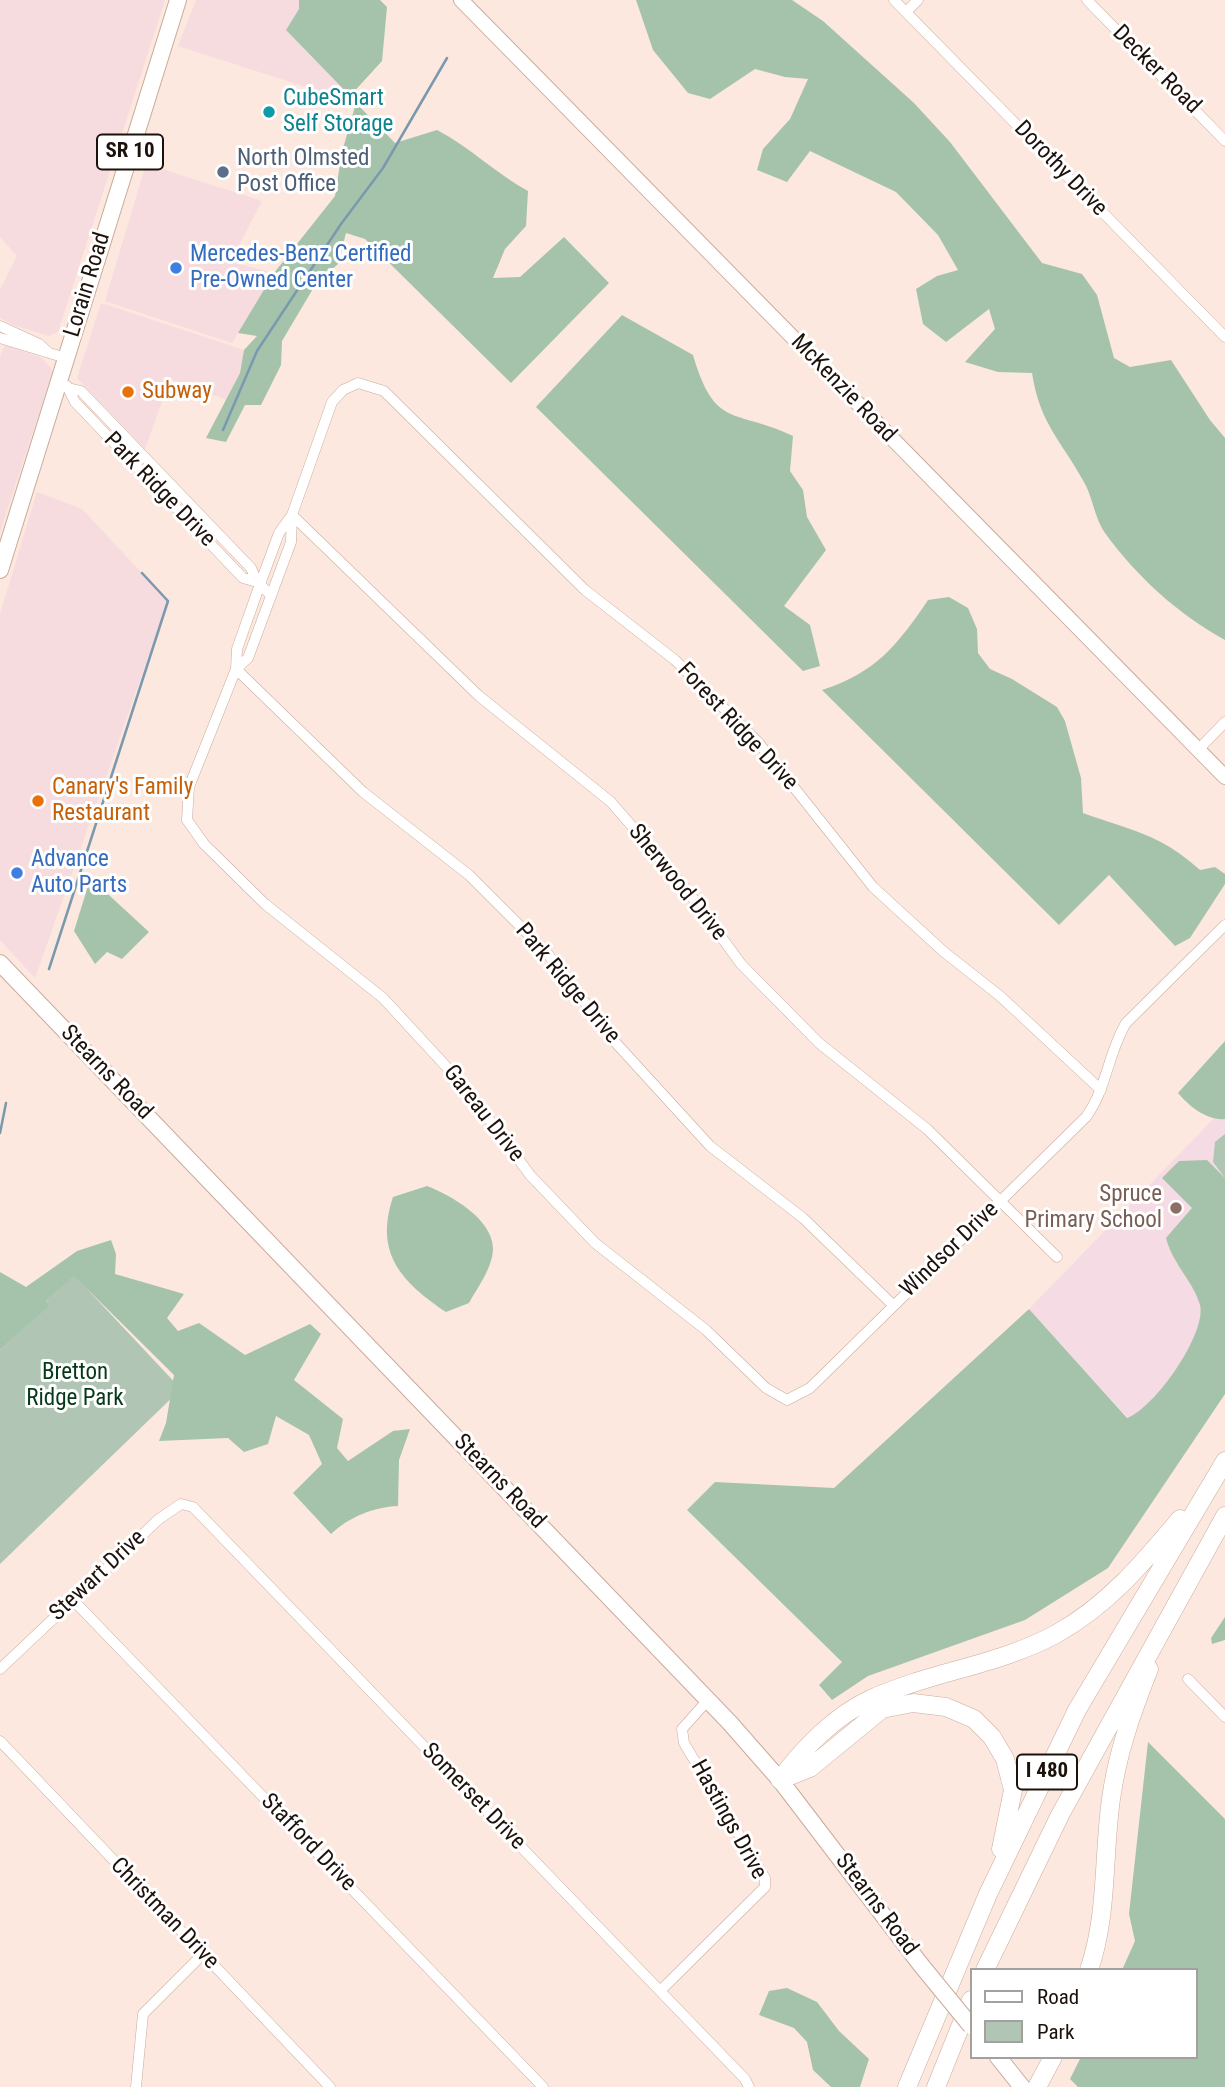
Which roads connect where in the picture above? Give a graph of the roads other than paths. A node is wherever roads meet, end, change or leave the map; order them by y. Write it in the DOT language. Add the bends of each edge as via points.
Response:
graph roads {
  1 [pos="178,0"];
  2 [pos="461,0"];
  3 [pos="894,0"];
  4 [pos="918,0"];
  5 [pos="1087,0"];
  6 [pos="906,12"];
  7 [pos="1225,141"];
  8 [pos="0,326"];
  9 [pos="6,337"];
  10 [pos="1225,337"];
  11 [pos="66,358"];
  12 [pos="64,384"];
  13 [pos="292,515"];
  14 [pos="0,570"];
  15 [pos="259,583"];
  16 [pos="271,595"];
  17 [pos="236,669"];
  18 [pos="1225,722"];
  19 [pos="1199,749"];
  20 [pos="1225,777"];
  21 [pos="1225,925"];
  22 [pos="0,963"];
  23 [pos="1101,1090"];
  24 [pos="1001,1202"];
  25 [pos="1057,1257"];
  26 [pos="893,1305"];
  27 [pos="787,1400"];
  28 [pos="1221,1467"];
  29 [pos="202,1514"];
  30 [pos="1225,1516"];
  31 [pos="73,1600"];
  32 [pos="1171,1610"];
  33 [pos="0,1669"];
  34 [pos="1188,1679"];
  35 [pos="708,1700"];
  36 [pos="1225,1717"];
  37 [pos="0,1741"];
  38 [pos="780,1780"];
  39 [pos="989,1894"];
  40 [pos="202,1954"];
  41 [pos="986,1968"];
  42 [pos="1089,1968"];
  43 [pos="660,1991"];
  44 [pos="970,2002"];
  45 [pos="970,2024"];
  46 [pos="1000,2059"];
  47 [pos="1052,2059"];
  48 [pos="747,2083"];
  49 [pos="136,2087"];
  50 [pos="330,2087"];
  51 [pos="543,2087"];
  52 [pos="908,2087"];
  53 [pos="936,2087"];
  54 [pos="1022,2087"];
  55 [pos="1037,2087"];
  1 -- 11 [label="main road, Lorain Road / SR 10"];
  2 -- 19 [label="street, McKenzie Road"];
  3 -- 6 [label="street, Dorothy Drive"];
  4 -- 6 [label="street"];
  5 -- 7 [label="street, Decker Road"];
  6 -- 10 [label="street, Dorothy Drive"];
  8 -- 9 [label="street"];
  9 -- 11 [label="street" via="37,352"];
  11 -- 12 [label="main road, Lorain Road / SR 10"];
  12 -- 14 [label="main road, Lorain Road / SR 10"];
  12 -- 15 [label="street, Park Ridge Drive" via="75,402 243,578"];
  13 -- 15 [label="street" via="279,533"];
  13 -- 16 [label="street" via="291,542"];
  13 -- 23 [label="street, Forest Ridge Drive" via="332,402 358,383 384,391 585,590 675,660 758,742 873,887"];
  13 -- 24 [label="street, Sherwood Drive" via="479,696 611,802 686,889 741,964 819,1043 927,1129"];
  15 -- 16 [label="street, Park Ridge Drive"];
  15 -- 17 [label="street" via="237,649"];
  16 -- 17 [label="street" via="248,658"];
  17 -- 26 [label="street, Park Ridge Drive" via="363,792 468,875 547,953 615,1042 710,1146 803,1218"];
  17 -- 27 [label="street, Gareau Drive" via="188,787 187,820 204,844 265,904 383,998 466,1088 530,1175 596,1243 706,1330 766,1388"];
  18 -- 19 [label="street"];
  19 -- 20 [label="street, McKenzie Road"];
  21 -- 23 [label="street, Windsor Drive" via="1126,1023"];
  22 -- 35 [label="main road, Stearns Road"];
  23 -- 24 [label="street, Windsor Drive" via="1086,1117"];
  24 -- 25 [label="street, Sherwood Drive"];
  24 -- 26 [label="street, Windsor Drive"];
  26 -- 27 [label="street, Windsor Drive" via="810,1388"];
  28 -- 38 [label="highway" via="1117,1590 1076,1622 1025,1647 868,1700 796,1757"];
  28 -- 39 [label="highway, I 480" via="1077,1710"];
  29 -- 31 [label="street, Stewart Drive" via="181,1504 169,1510"];
  29 -- 43 [label="street, Somerset Drive"];
  30 -- 32 [label="highway, I 480"];
  31 -- 33 [label="street, Stewart Drive"];
  31 -- 51 [label="street, Stafford Drive"];
  32 -- 41 [label="highway, I 480" via="1060,1815"];
  32 -- 42 [label="highway" via="1119,1754 1102,1910"];
  34 -- 36 [label="street"];
  35 -- 38 [label="main road, Stearns Road"];
  35 -- 43 [label="street, Hastings Drive" via="682,1729 684,1742 765,1878 765,1887"];
  37 -- 40 [label="street, Christman Drive"];
  38 -- 39 [label="highway" via="810,1768 882,1709 913,1703 946,1707 974,1719 1005,1759 1013,1790"];
  38 -- 45 [label="main road, Stearns Road, bridge"];
  39 -- 52 [label="highway, I 480"];
  40 -- 49 [label="street" via="144,2014"];
  40 -- 50 [label="street, Christman Drive"];
  43 -- 48 [label="street, Somerset Drive"];
  44 -- 53 [label="highway"];
  46 -- 54 [label="main road"];
  47 -- 55 [label="highway"];
}
